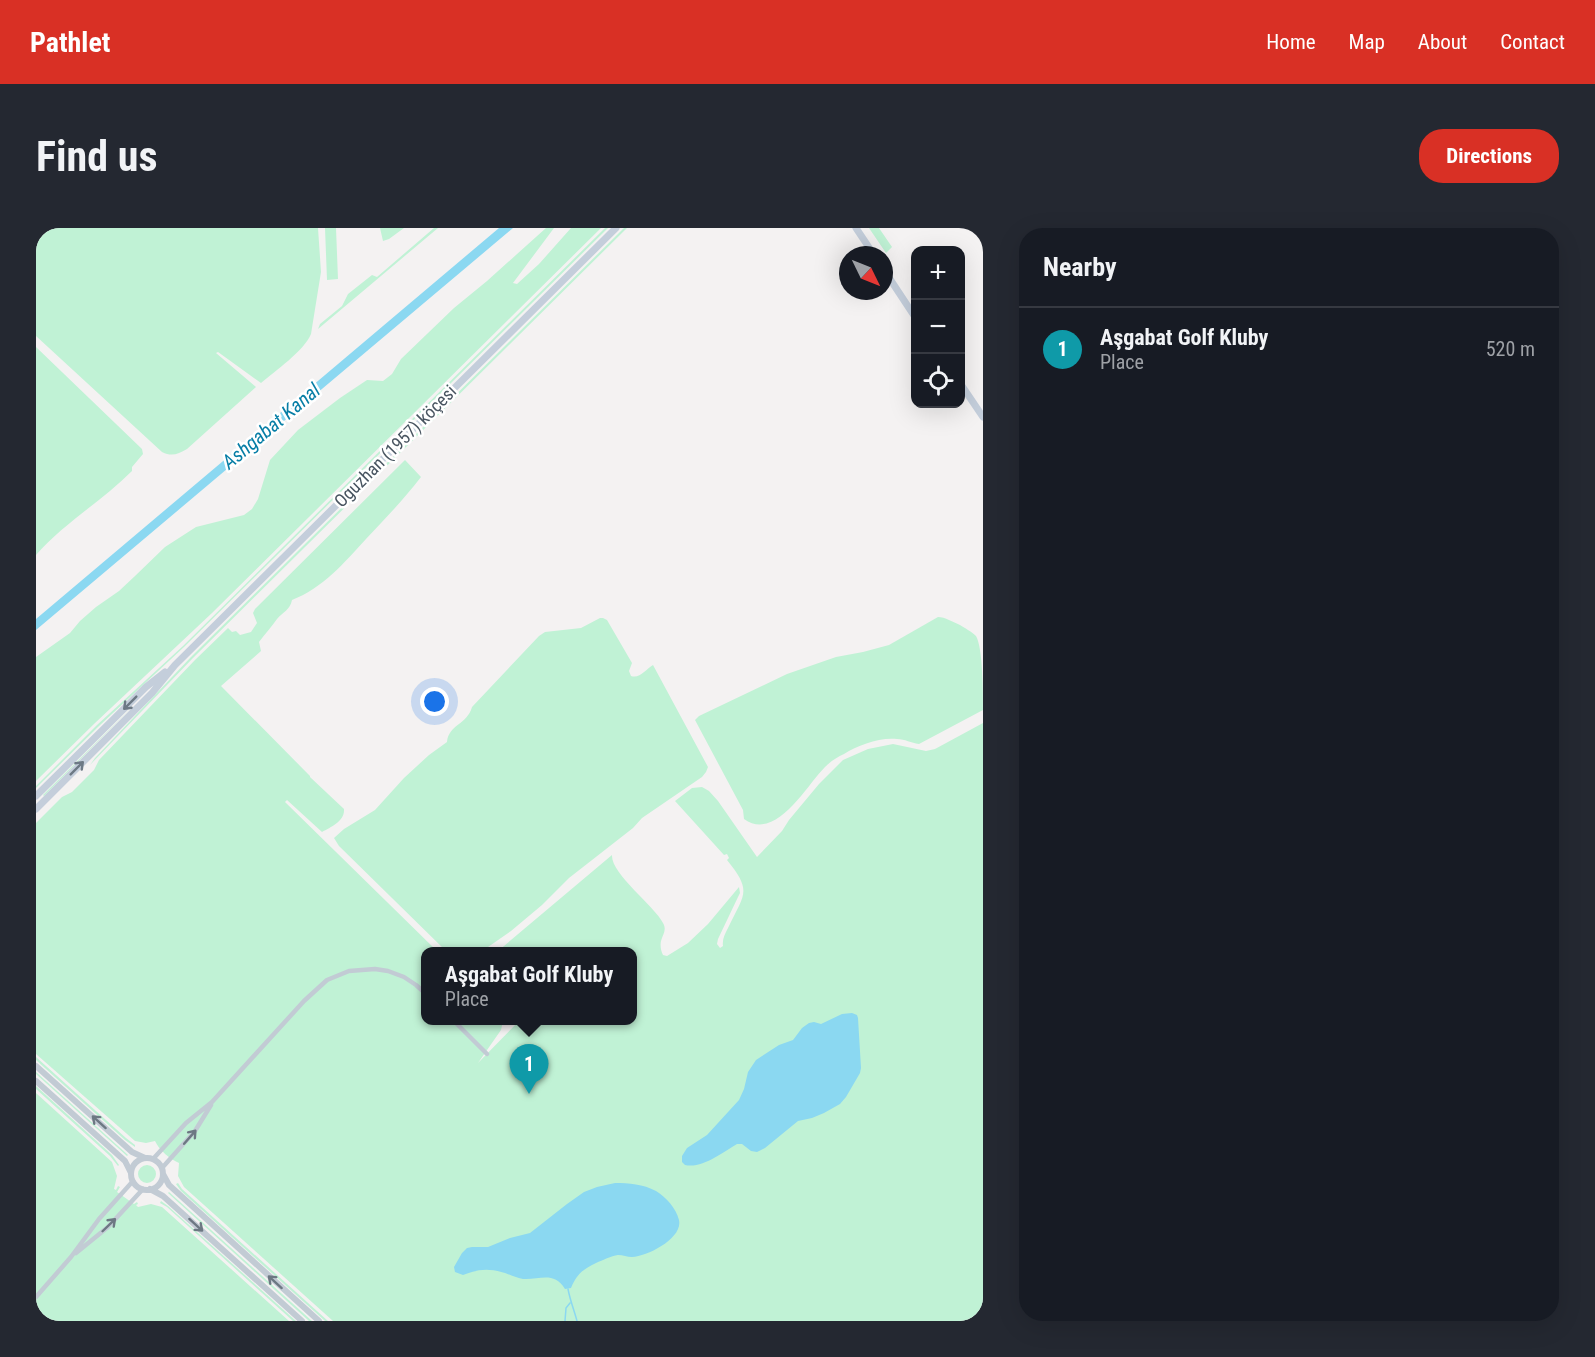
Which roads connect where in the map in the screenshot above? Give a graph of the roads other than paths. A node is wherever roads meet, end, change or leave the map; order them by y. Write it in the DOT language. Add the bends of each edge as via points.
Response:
graph roads {
  1 [pos="616,228"];
  2 [pos="856,228"];
  3 [pos="868,246"];
  4 [pos="893,283"];
  5 [pos="911,310"];
  6 [pos="965,390"];
  7 [pos="983,417"];
  8 [pos="175,665"];
  9 [pos="36,796"];
  10 [pos="36,809"];
  11 [pos="421,990"];
  12 [pos="458,1025"];
  13 [pos="487,1054"];
  14 [pos="36,1066"];
  15 [pos="36,1081"];
  16 [pos="212,1102"];
  17 [pos="145,1158"];
  18 [pos="153,1159"];
  19 [pos="163,1171"];
  20 [pos="131,1173"];
  21 [pos="133,1181"];
  22 [pos="146,1189"];
  23 [pos="71,1257"];
  24 [pos="36,1298"];
  25 [pos="302,1321"];
  26 [pos="319,1321"];
  1 -- 8 [label="main road, Oguzhan (1957) köçesi"];
  2 -- 3 [label="main road"];
  4 -- 5 [label="main road"];
  6 -- 7 [label="main road"];
  8 -- 9 [label="main road, Oguzhan (1957) köçesi, one-way" via="146,687"];
  10 -- 8 [label="main road, Oguzhan (1957) köçesi, one-way"];
  11 -- 16 [label="street" via="404,977 381,970 356,970 333,977 311,993"];
  12 -- 13 [label="street"];
  17 -- 14 [label="street, one-way" via="132,1152"];
  15 -- 20 [label="street" via="125,1161"];
  16 -- 18 [label="street"];
  19 -- 16 [label="street, one-way"];
  17 -- 18 [label="street"];
  17 -- 20 [label="street" via="135,1163"];
  18 -- 19 [label="street"];
  19 -- 22 [label="street" via="159,1184"];
  26 -- 19 [label="street, one-way" via="169,1185"];
  20 -- 21 [label="street"];
  21 -- 22 [label="street"];
  21 -- 23 [label="street"];
  23 -- 22 [label="street, one-way"];
  22 -- 25 [label="street, one-way" via="163,1196"];
  23 -- 24 [label="street"];
}
